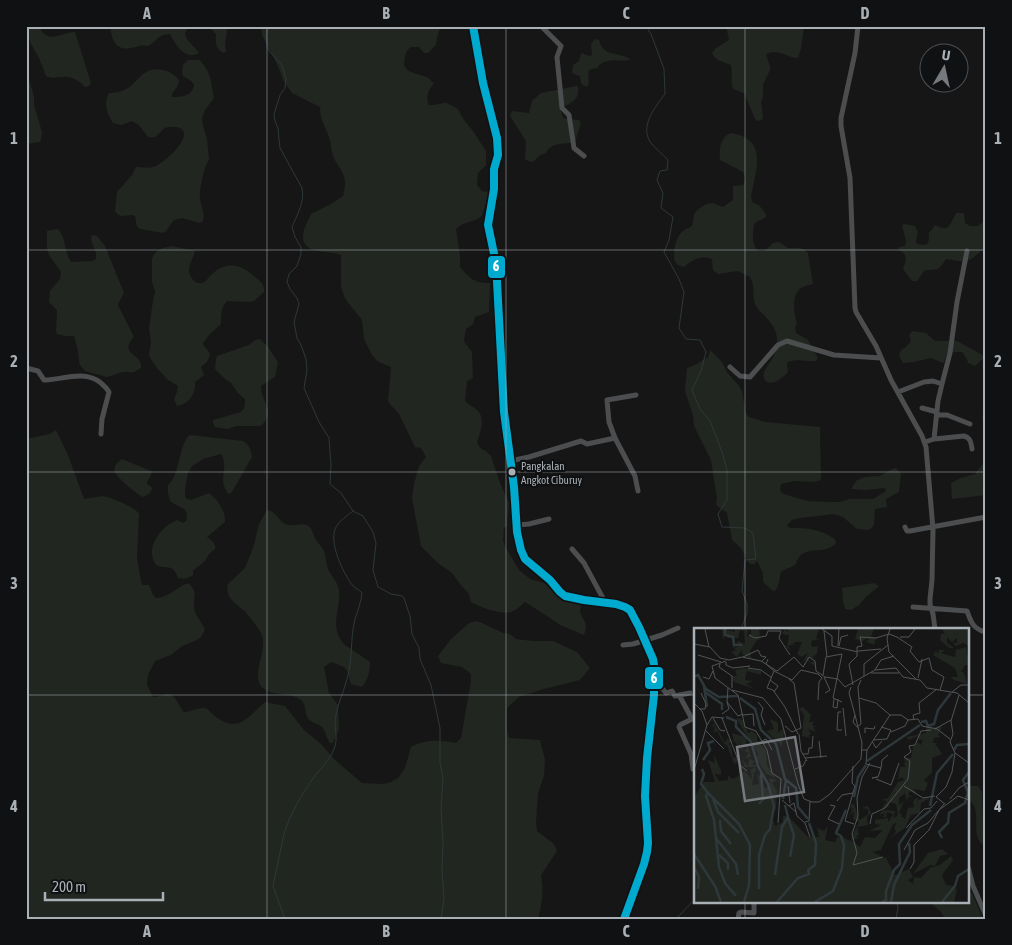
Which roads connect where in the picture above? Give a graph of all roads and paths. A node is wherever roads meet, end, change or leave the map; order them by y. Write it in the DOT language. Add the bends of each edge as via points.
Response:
graph roads {
  1 [pos="473,26"];
  2 [pos="541,26"];
  3 [pos="858,26"];
  4 [pos="584,156"];
  5 [pos="967,251"];
  6 [pos="881,358"];
  7 [pos="730,366"];
  8 [pos="26,368"];
  9 [pos="942,384"];
  10 [pos="898,392"];
  11 [pos="636,395"];
  12 [pos="922,408"];
  13 [pos="937,413"];
  14 [pos="970,424"];
  15 [pos="101,434"];
  16 [pos="614,438"];
  17 [pos="934,439"];
  18 [pos="924,442"];
  19 [pos="972,449"];
  20 [pos="510,461"];
  21 [pos="638,491"];
  22 [pos="986,517"];
  23 [pos="549,519"];
  24 [pos="517,525"];
  25 [pos="932,526"];
  26 [pos="905,527"];
  27 [pos="572,549"];
  28 [pos="605,602"];
  29 [pos="913,607"];
  30 [pos="931,608"];
  31 [pos="678,628"];
  32 [pos="935,628"];
  33 [pos="986,632"];
  34 [pos="644,640"];
  35 [pos="623,644"];
  36 [pos="654,686"];
  37 [pos="690,693"];
  38 [pos="679,695"];
  39 [pos="693,769"];
  40 [pos="970,875"];
  41 [pos="754,902"];
  42 [pos="986,916"];
  43 [pos="624,919"];
  44 [pos="738,919"];
  1 -- 20 [label="street" via="497,138 498,155 488,224 496,263 502,385"];
  2 -- 4 [label="street" via="561,46 557,57 562,108 569,115 574,148"];
  3 -- 6 [label="street" via="841,126 850,178 855,308"];
  5 -- 9 [label="street"];
  6 -- 7 [label="street" via="834,355 787,341 778,345 750,377 740,376"];
  6 -- 10 [label="street"];
  8 -- 15 [label="street" via="41,373 44,380 87,376 106,387 109,392"];
  9 -- 10 [label="street" via="924,382"];
  9 -- 13 [label="street"];
  10 -- 18 [label="street"];
  11 -- 16 [label="street" via="607,400"];
  12 -- 13 [label="street"];
  13 -- 14 [label="street"];
  13 -- 17 [label="street"];
  16 -- 20 [label="street" via="588,444 580,441"];
  16 -- 21 [label="street" via="635,476"];
  17 -- 18 [label="street"];
  17 -- 19 [label="street" via="967,437"];
  18 -- 25 [label="street"];
  20 -- 24 [label="street"];
  22 -- 25 [label="street"];
  23 -- 24 [label="street"];
  24 -- 28 [label="street" via="518,541 525,559 560,592 565,596"];
  25 -- 26 [label="street" via="910,531"];
  25 -- 30 [label="street"];
  27 -- 28 [label="street" via="584,563"];
  28 -- 34 [label="street" via="630,610"];
  29 -- 30 [label="street"];
  30 -- 32 [label="street"];
  30 -- 33 [label="street" via="967,611 970,622"];
  31 -- 34 [label="street"];
  34 -- 35 [label="street"];
  34 -- 36 [label="street" via="653,659"];
  36 -- 38 [label="street"];
  36 -- 43 [label="street" via="646,758 647,852"];
  37 -- 38 [label="street"];
  38 -- 39 [label="street" via="692,719 679,727"];
  40 -- 42 [label="street"];
  41 -- 44 [label="street" via="754,913 741,912"];
}
